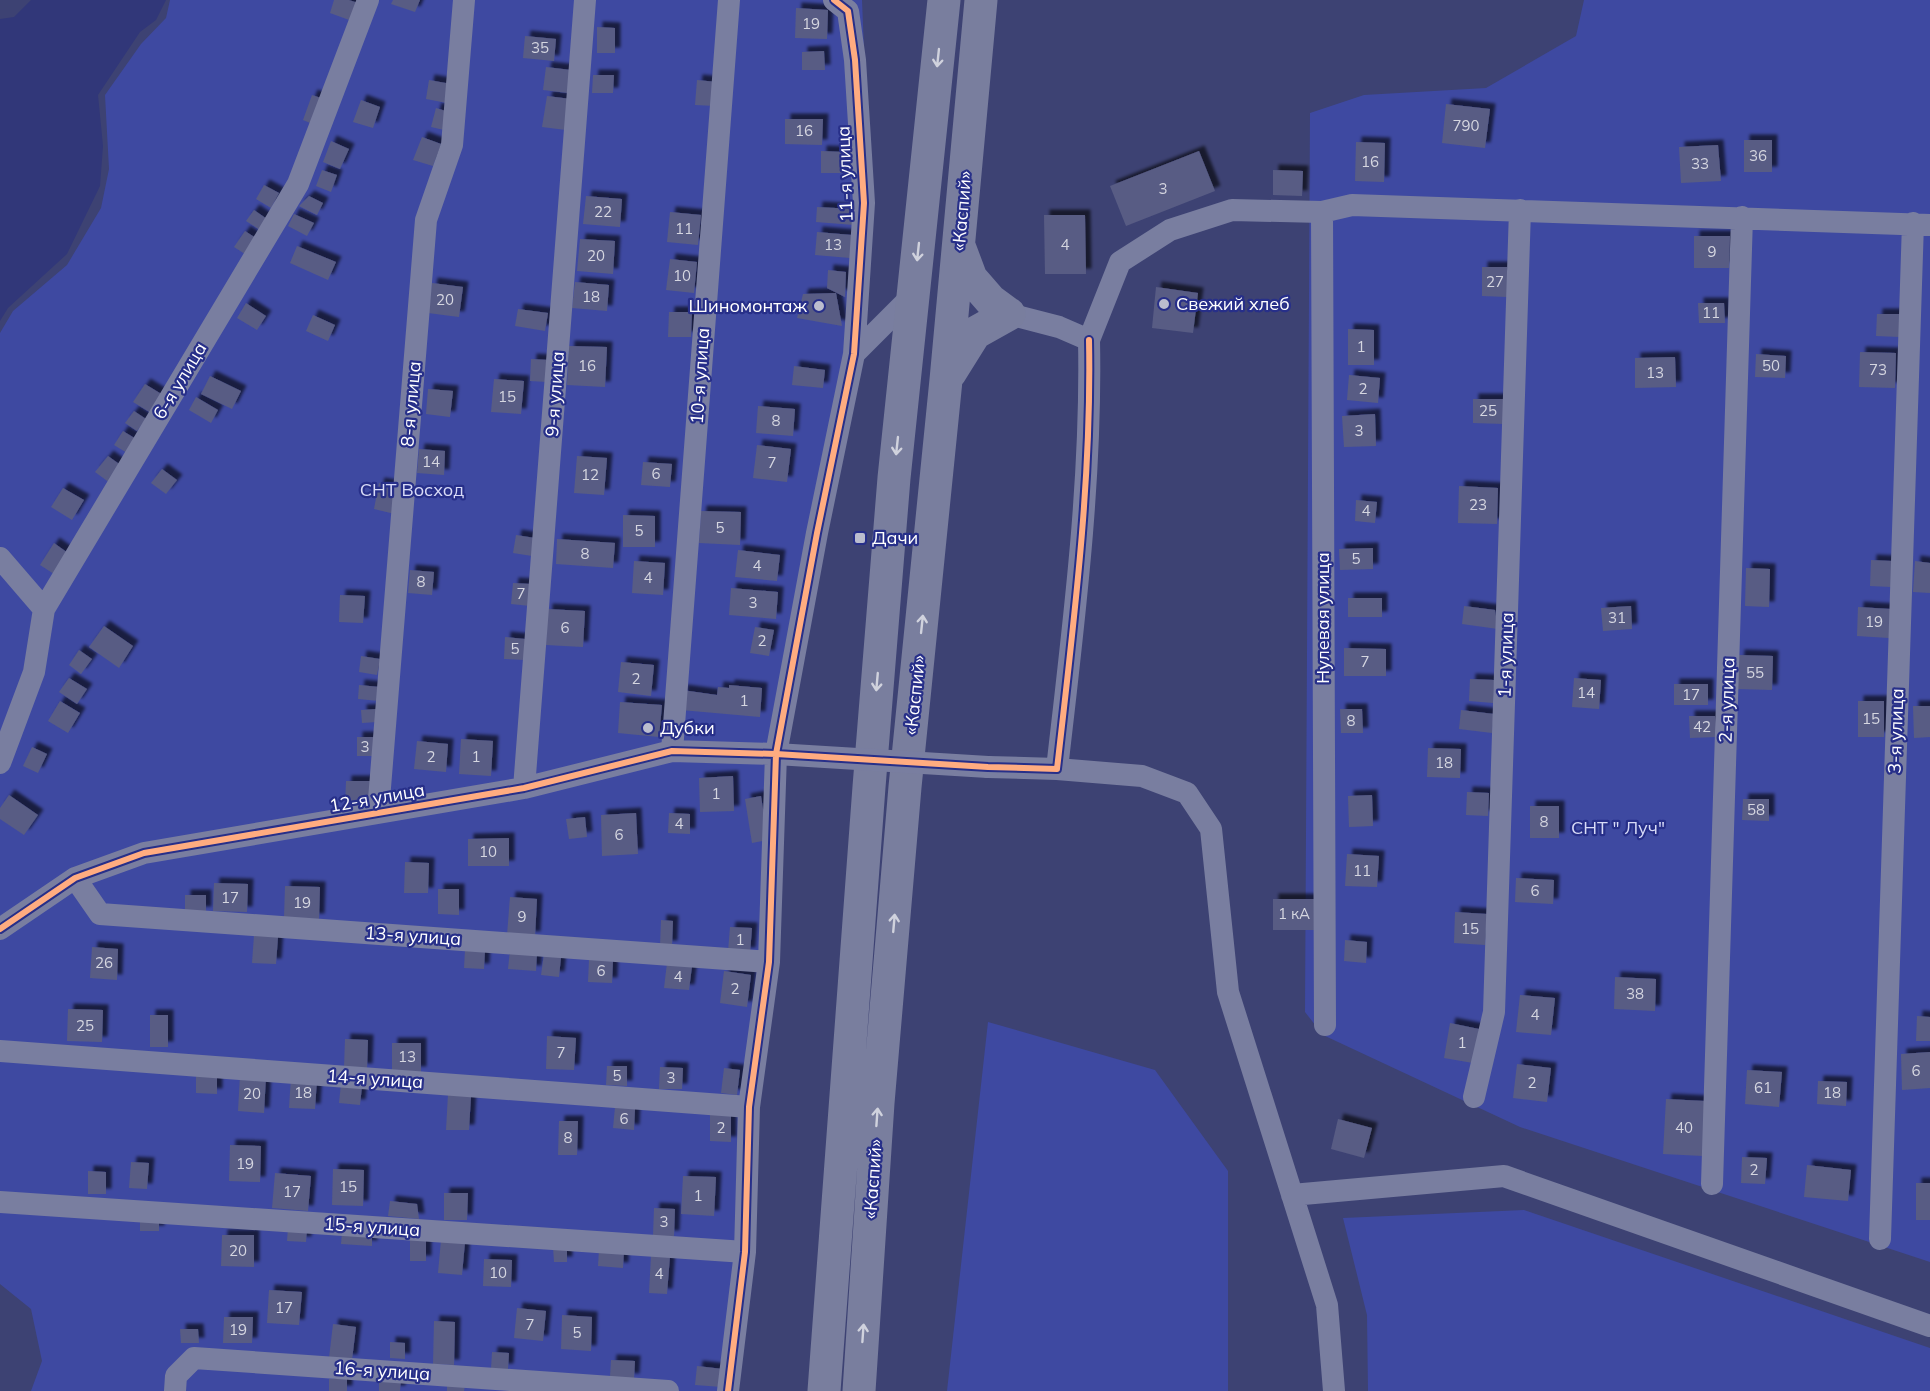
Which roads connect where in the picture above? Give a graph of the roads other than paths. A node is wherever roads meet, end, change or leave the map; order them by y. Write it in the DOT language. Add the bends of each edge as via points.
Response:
graph roads {
  1 [pos="368,0"];
  2 [pos="464,0"];
  3 [pos="585,0"];
  4 [pos="729,0"];
  5 [pos="834,0"];
  6 [pos="944,0"];
  7 [pos="981,0"];
  8 [pos="1520,210"];
  9 [pos="1322,212"];
  10 [pos="1742,217"];
  11 [pos="1921,224"];
  12 [pos="958,245"];
  13 [pos="914,294"];
  14 [pos="1009,314"];
  15 [pos="1089,340"];
  16 [pos="854,354"];
  17 [pos="946,380"];
  18 [pos="0,558"];
  19 [pos="44,609"];
  20 [pos="672,751"];
  21 [pos="776,754"];
  22 [pos="0,763"];
  23 [pos="1057,769"];
  24 [pos="524,788"];
  25 [pos="378,812"];
  26 [pos="75,878"];
  27 [pos="0,929"];
  28 [pos="769,962"];
  29 [pos="1325,1025"];
  30 [pos="0,1051"];
  31 [pos="1474,1097"];
  32 [pos="749,1107"];
  33 [pos="1712,1184"];
  34 [pos="1292,1195"];
  35 [pos="0,1202"];
  36 [pos="1880,1239"];
  37 [pos="745,1252"];
  38 [pos="1930,1326"];
  39 [pos="176,1383"];
  40 [pos="668,1391"];
  41 [pos="728,1391"];
  42 [pos="824,1391"];
  43 [pos="859,1391"];
  44 [pos="1334,1391"];
  1 -- 19 [label="street, 6-я улица" via="298,184"];
  2 -- 25 [label="street, 8-я улица" via="452,145 426,220"];
  3 -- 24 [label="street, 9-я улица"];
  4 -- 20 [label="street, 10-я улица"];
  5 -- 16 [label="street, 11-я улица" via="848,11 864,203"];
  6 -- 13 [label="highway, «Каспий», one-way"];
  7 -- 12 [label="highway, «Каспий»"];
  8 -- 9 [label="street" via="1352,205"];
  8 -- 10 [label="street"];
  8 -- 31 [label="street, 1-я улица" via="1494,1012"];
  9 -- 15 [label="street" via="1232,210 1170,230 1120,262"];
  9 -- 29 [label="street, Нулевая улица"];
  10 -- 11 [label="street"];
  10 -- 33 [label="street, 2-я улица"];
  11 -- 36 [label="street, 3-я улица"];
  12 -- 14 [label="highway" via="971,278"];
  12 -- 17 [label="highway, «Каспий»"];
  13 -- 16 [label="street"];
  13 -- 42 [label="highway, «Каспий», one-way" via="894,478"];
  14 -- 15 [label="street" via="1059,327"];
  14 -- 17 [label="highway" via="975,333"];
  15 -- 23 [label="street" via="1090,404 1084,499"];
  16 -- 21 [label="street, 11-я улица"];
  43 -- 17 [label="highway, «Каспий», one-way" via="902,822"];
  18 -- 19 [label="street"];
  19 -- 22 [label="street, 6-я улица" via="34,672"];
  20 -- 21 [label="street, 12-я улица"];
  20 -- 24 [label="street, 12-я улица"];
  21 -- 23 [label="street, 12-я улица, bridge"];
  21 -- 28 [label="street, 11-я улица"];
  23 -- 34 [label="street, 12-я улица" via="1142,776 1187,793 1211,829 1228,992"];
  24 -- 25 [label="street, 12-я улица"];
  25 -- 26 [label="street, 12-я улица" via="144,853"];
  26 -- 27 [label="street, 12-я улица"];
  26 -- 28 [label="street, 13-я улица" via="100,914"];
  28 -- 32 [label="street, 11-я улица"];
  30 -- 32 [label="street, 14-я улица"];
  32 -- 37 [label="street, 11-я улица"];
  34 -- 38 [label="street" via="1504,1176"];
  34 -- 44 [label="street, 12-я улица" via="1327,1305"];
  35 -- 37 [label="street, 15-я улица"];
  37 -- 41 [label="street, 11-я улица"];
  39 -- 40 [label="street, 16-я улица" via="194,1358"];
}
